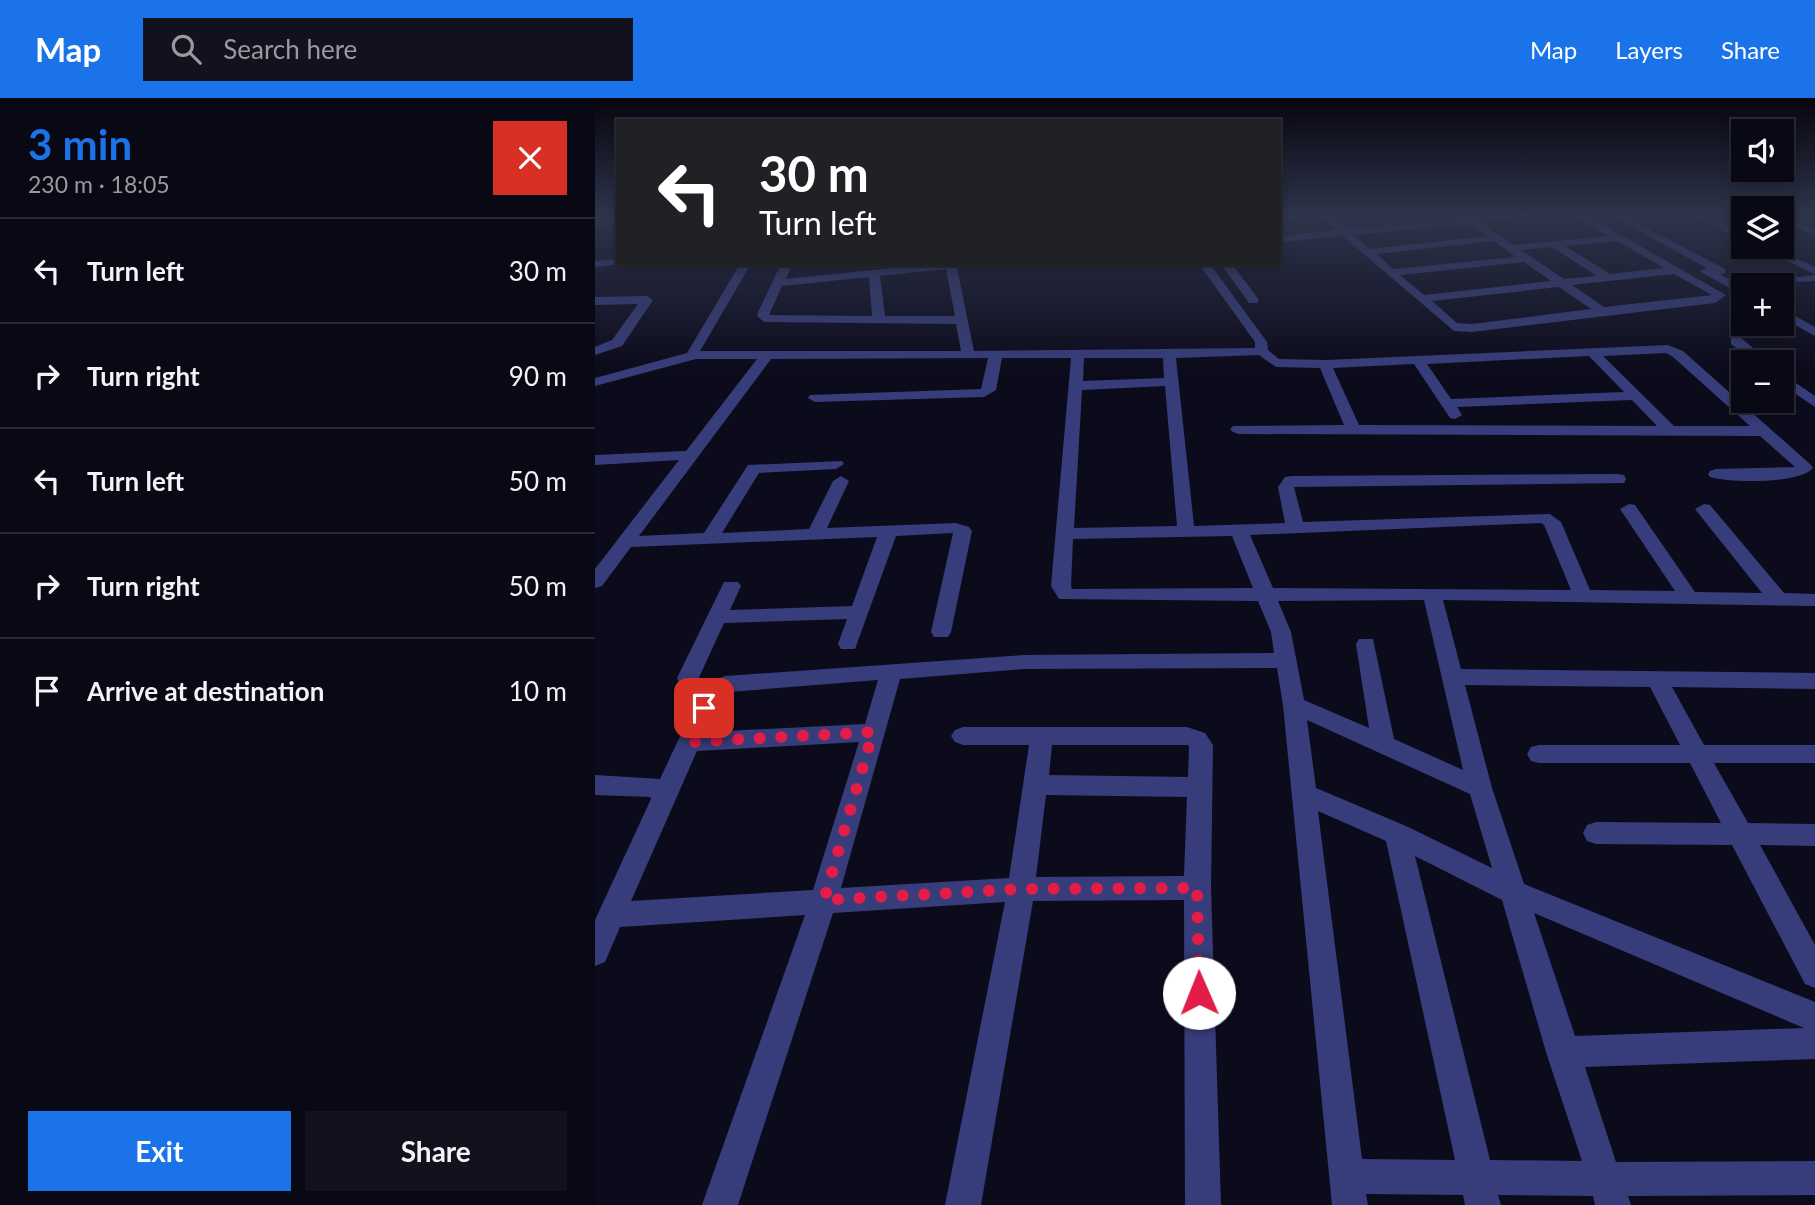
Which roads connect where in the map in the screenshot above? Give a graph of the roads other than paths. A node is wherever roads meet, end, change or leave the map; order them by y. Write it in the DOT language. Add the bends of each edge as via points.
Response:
graph roads {
  1 [pos="951,266"];
  2 [pos="744,267"];
  3 [pos="786,267"];
  4 [pos="945,267"];
  5 [pos="1206,267"];
  6 [pos="1228,267"];
  7 [pos="1387,267"];
  8 [pos="1448,267"];
  9 [pos="1537,267"];
  10 [pos="1590,267"];
  11 [pos="1670,267"];
  12 [pos="1704,267"];
  13 [pos="1708,267"];
  14 [pos="1676,270"];
  15 [pos="1393,272"];
  16 [pos="874,274"];
  17 [pos="1608,278"];
  18 [pos="1815,278"];
  19 [pos="1731,279"];
  20 [pos="1731,280"];
  21 [pos="1794,280"];
  22 [pos="779,283"];
  23 [pos="1562,283"];
  24 [pos="1815,284"];
  25 [pos="1794,286"];
  26 [pos="1422,299"];
  27 [pos="1253,300"];
  28 [pos="595,301"];
  29 [pos="1794,311"];
  30 [pos="1602,312"];
  31 [pos="879,320"];
  32 [pos="963,320"];
  33 [pos="1794,320"];
  34 [pos="1815,322"];
  35 [pos="1815,332"];
  36 [pos="1736,341"];
  37 [pos="1748,350"];
  38 [pos="1262,351"];
  39 [pos="595,352"];
  40 [pos="1592,352"];
  41 [pos="968,353"];
  42 [pos="996,353"];
  43 [pos="1078,353"];
  44 [pos="696,355"];
  45 [pos="766,356"];
  46 [pos="1418,360"];
  47 [pos="1325,364"];
  48 [pos="1171,368"];
  49 [pos="1076,379"];
  50 [pos="595,382"];
  51 [pos="1794,382"];
  52 [pos="1815,384"];
  53 [pos="1794,386"];
  54 [pos="1635,396"];
  55 [pos="815,398"];
  56 [pos="1448,403"];
  57 [pos="1815,403"];
  58 [pos="1238,429"];
  59 [pos="1463,429"];
  60 [pos="1353,430"];
  61 [pos="1670,430"];
  62 [pos="1763,431"];
  63 [pos="692,455"];
  64 [pos="595,460"];
  65 [pos="1716,474"];
  66 [pos="1618,479"];
  67 [pos="1629,509"];
  68 [pos="1704,509"];
  69 [pos="1296,528"];
  70 [pos="889,529"];
  71 [pos="1186,530"];
  72 [pos="1239,530"];
  73 [pos="817,533"];
  74 [pos="1066,534"];
  75 [pos="710,538"];
  76 [pos="627,542"];
  77 [pos="595,582"];
  78 [pos="731,586"];
  79 [pos="1432,594"];
  80 [pos="1265,596"];
  81 [pos="1583,596"];
  82 [pos="1689,597"];
  83 [pos="1778,599"];
  84 [pos="1815,600"];
  85 [pos="860,612"];
  86 [pos="716,617"];
  87 [pos="941,632"];
  88 [pos="848,644"];
  89 [pos="1366,644"];
  90 [pos="1287,660"];
  91 [pos="891,673"];
  92 [pos="1454,677"];
  93 [pos="688,678"];
  94 [pos="1657,679"];
  95 [pos="1815,681"];
  96 [pos="1294,705"];
  97 [pos="873,732"];
  98 [pos="1042,735"];
  99 [pos="963,736"];
  100 [pos="689,742"];
  101 [pos="1383,745"];
  102 [pos="1539,754"];
  103 [pos="1697,754"];
  104 [pos="1815,754"];
  105 [pos="595,785"];
  106 [pos="1035,785"];
  107 [pos="1201,787"];
  108 [pos="1480,788"];
  109 [pos="1302,793"];
  110 [pos="663,799"];
  111 [pos="1596,833"];
  112 [pos="1397,834"];
  113 [pos="1740,834"];
  114 [pos="1815,835"];
  115 [pos="1197,888"];
  116 [pos="1021,889"];
  117 [pos="1511,891"];
  118 [pos="824,900"];
  119 [pos="611,915"];
  120 [pos="595,952"];
  121 [pos="1815,974"];
  122 [pos="1815,1017"];
  123 [pos="1815,1043"];
  124 [pos="1562,1052"];
  125 [pos="1815,1178"];
  126 [pos="1348,1190"];
  127 [pos="1480,1191"];
  128 [pos="1609,1192"];
  129 [pos="720,1205"];
  130 [pos="963,1205"];
  131 [pos="1203,1205"];
  1 -- 32 [label="street"];
  2 -- 44 [label="street" via="695,348"];
  3 -- 22 [label="street"];
  4 -- 16 [label="street"];
  5 -- 38 [label="street" via="1261,342"];
  6 -- 27 [label="street"];
  7 -- 15 [label="street"];
  8 -- 15 [label="street"];
  9 -- 23 [label="street"];
  10 -- 17 [label="street"];
  11 -- 14 [label="street"];
  12 -- 20 [label="street"];
  13 -- 19 [label="street"];
  14 -- 17 [label="street"];
  14 -- 30 [label="street" via="1720,298"];
  15 -- 26 [label="street"];
  16 -- 22 [label="street"];
  16 -- 31 [label="street"];
  17 -- 23 [label="street"];
  18 -- 21 [label="street"];
  22 -- 31 [label="street" via="764,312 768,319"];
  23 -- 26 [label="street"];
  23 -- 30 [label="street"];
  24 -- 25 [label="street"];
  26 -- 30 [label="street" via="1449,325 1462,328"];
  28 -- 39 [label="street" via="647,300 617,343"];
  29 -- 34 [label="street"];
  31 -- 32 [label="street"];
  32 -- 41 [label="street"];
  33 -- 35 [label="street"];
  36 -- 37 [label="street"];
  38 -- 47 [label="street" via="1276,363"];
  38 -- 48 [label="street"];
  40 -- 46 [label="street"];
  40 -- 54 [label="street"];
  40 -- 62 [label="street" via="1673,351"];
  41 -- 42 [label="street"];
  41 -- 45 [label="street"];
  42 -- 43 [label="street"];
  42 -- 55 [label="street" via="989,390 984,393"];
  43 -- 48 [label="street"];
  43 -- 49 [label="street"];
  44 -- 45 [label="street"];
  44 -- 50 [label="street"];
  45 -- 63 [label="street"];
  46 -- 47 [label="street"];
  46 -- 56 [label="street"];
  47 -- 60 [label="street"];
  48 -- 49 [label="street"];
  48 -- 71 [label="street"];
  49 -- 74 [label="street"];
  51 -- 52 [label="street"];
  53 -- 57 [label="street"];
  54 -- 56 [label="street"];
  54 -- 61 [label="street"];
  56 -- 59 [label="street"];
  58 -- 60 [label="street"];
  59 -- 60 [label="street"];
  59 -- 61 [label="street"];
  61 -- 62 [label="street"];
  62 -- 65 [label="street" via="1803,464 1804,470"];
  63 -- 64 [label="street"];
  63 -- 76 [label="street"];
  66 -- 69 [label="street" via="1291,481 1286,487"];
  67 -- 82 [label="street"];
  68 -- 83 [label="street"];
  69 -- 72 [label="street"];
  69 -- 81 [label="street" via="1544,518 1552,522"];
  70 -- 73 [label="street"];
  70 -- 85 [label="street"];
  70 -- 87 [label="street" via="956,527 963,531"];
  71 -- 72 [label="street"];
  71 -- 74 [label="street"];
  72 -- 80 [label="street"];
  73 -- 75 [label="street"];
  73 -- 75 [label="street" via="839,473 754,468"];
  74 -- 80 [label="street" via="1061,586 1066,594"];
  75 -- 76 [label="street"];
  76 -- 77 [label="street"];
  78 -- 86 [label="street"];
  79 -- 80 [label="street"];
  79 -- 81 [label="street"];
  79 -- 92 [label="street"];
  80 -- 90 [label="street" via="1278,620"];
  81 -- 82 [label="street"];
  82 -- 83 [label="street"];
  83 -- 84 [label="street"];
  85 -- 86 [label="street"];
  85 -- 88 [label="street"];
  86 -- 93 [label="street"];
  89 -- 101 [label="street"];
  90 -- 91 [label="street" via="1024,662"];
  90 -- 96 [label="street"];
  91 -- 97 [label="street"];
  91 -- 100 [label="street" via="718,686"];
  92 -- 94 [label="street"];
  92 -- 108 [label="street"];
  94 -- 95 [label="street"];
  94 -- 103 [label="street"];
  96 -- 101 [label="street"];
  96 -- 109 [label="street"];
  97 -- 100 [label="street"];
  97 -- 118 [label="street"];
  98 -- 99 [label="street"];
  98 -- 106 [label="street"];
  98 -- 107 [label="street" via="1197,739"];
  100 -- 110 [label="street"];
  101 -- 108 [label="street"];
  102 -- 103 [label="street"];
  103 -- 104 [label="street"];
  103 -- 113 [label="street"];
  105 -- 110 [label="street" via="655,787"];
  106 -- 107 [label="street"];
  106 -- 116 [label="street"];
  107 -- 115 [label="street"];
  108 -- 117 [label="street"];
  109 -- 112 [label="street"];
  109 -- 126 [label="street"];
  110 -- 119 [label="street"];
  111 -- 113 [label="street"];
  112 -- 117 [label="street"];
  112 -- 127 [label="street"];
  113 -- 114 [label="street"];
  113 -- 121 [label="street"];
  115 -- 116 [label="street"];
  115 -- 131 [label="street"];
  116 -- 118 [label="street"];
  116 -- 130 [label="street"];
  117 -- 122 [label="street"];
  117 -- 124 [label="street"];
  118 -- 119 [label="street"];
  118 -- 129 [label="street"];
  119 -- 120 [label="street"];
  123 -- 124 [label="street"];
  124 -- 128 [label="street"];
  125 -- 128 [label="street"];
  126 -- 127 [label="street"];
  127 -- 128 [label="street"];
}
